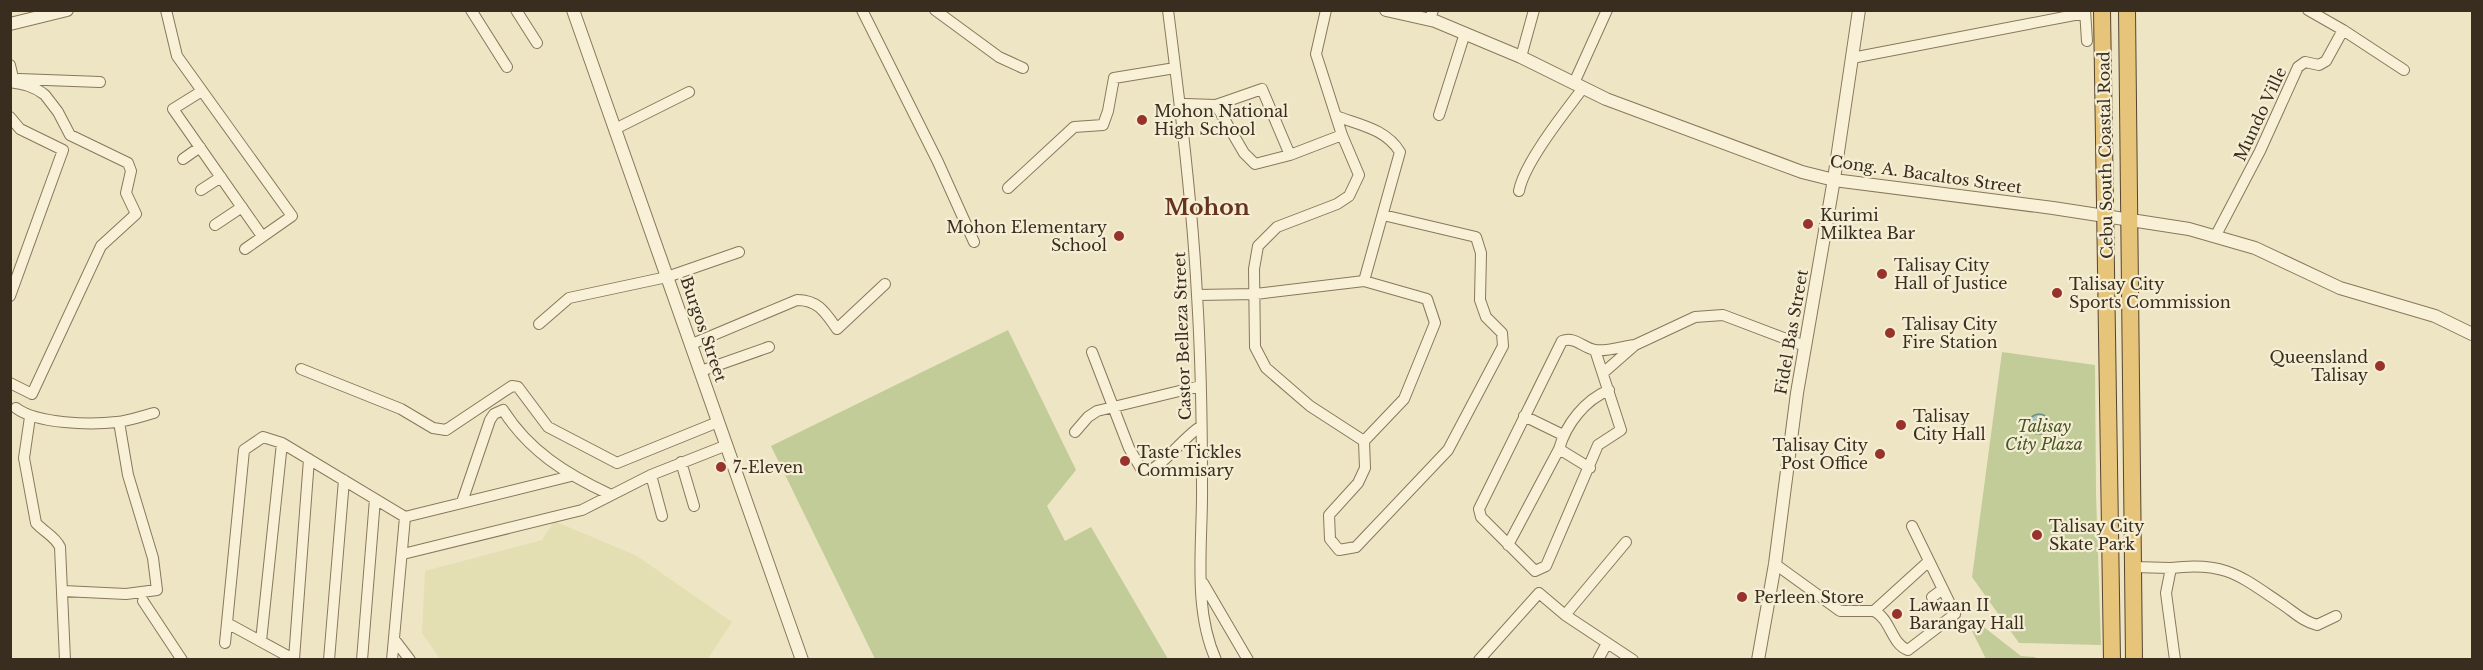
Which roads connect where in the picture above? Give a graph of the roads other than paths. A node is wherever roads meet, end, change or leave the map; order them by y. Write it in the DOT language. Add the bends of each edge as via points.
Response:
graph roads {
  1 [pos="67,10"];
  2 [pos="166,10"];
  3 [pos="471,10"];
  4 [pos="516,10"];
  5 [pos="573,10"];
  6 [pos="862,10"];
  7 [pos="935,10"];
  8 [pos="1168,10"];
  9 [pos="1326,10"];
  10 [pos="1386,10"];
  11 [pos="1534,10"];
  12 [pos="1607,10"];
  13 [pos="1859,10"];
  14 [pos="2127,10"];
  15 [pos="2308,10"];
  16 [pos="2091,11"];
  17 [pos="1431,15"];
  18 [pos="10,24"];
  19 [pos="2343,30"];
  20 [pos="1465,33"];
  21 [pos="2087,41"];
  22 [pos="537,43"];
  23 [pos="1521,57"];
  24 [pos="1852,58"];
  25 [pos="10,65"];
  26 [pos="507,67"];
  27 [pos="1023,68"];
  28 [pos="1175,68"];
  29 [pos="2404,70"];
  30 [pos="11,80"];
  31 [pos="100,82"];
  32 [pos="1579,85"];
  33 [pos="202,91"];
  34 [pos="689,92"];
  35 [pos="1185,104"];
  36 [pos="1216,105"];
  37 [pos="1439,115"];
  38 [pos="1336,116"];
  39 [pos="10,117"];
  40 [pos="615,129"];
  41 [pos="1342,135"];
  42 [pos="200,147"];
  43 [pos="1290,155"];
  44 [pos="183,159"];
  45 [pos="221,177"];
  46 [pos="1834,179"];
  47 [pos="1008,188"];
  48 [pos="201,190"];
  49 [pos="1519,190"];
  50 [pos="242,207"];
  51 [pos="1383,215"];
  52 [pos="2106,216"];
  53 [pos="2129,219"];
  54 [pos="215,225"];
  55 [pos="262,236"];
  56 [pos="2215,237"];
  57 [pos="974,242"];
  58 [pos="245,249"];
  59 [pos="739,252"];
  60 [pos="668,277"];
  61 [pos="1364,281"];
  62 [pos="885,284"];
  63 [pos="1256,294"];
  64 [pos="1197,295"];
  65 [pos="10,296"];
  66 [pos="539,324"];
  67 [pos="2472,334"];
  68 [pos="692,344"];
  69 [pos="1635,345"];
  70 [pos="1805,345"];
  71 [pos="770,347"];
  72 [pos="1595,350"];
  73 [pos="1092,352"];
  74 [pos="301,369"];
  75 [pos="701,371"];
  76 [pos="1604,373"];
  77 [pos="10,383"];
  78 [pos="1200,386"];
  79 [pos="1609,390"];
  80 [pos="16,408"];
  81 [pos="1114,408"];
  82 [pos="154,413"];
  83 [pos="1524,416"];
  84 [pos="30,417"];
  85 [pos="119,422"];
  86 [pos="718,422"];
  87 [pos="1200,427"];
  88 [pos="1075,432"];
  89 [pos="1563,435"];
  90 [pos="1364,441"];
  91 [pos="282,444"];
  92 [pos="727,444"];
  93 [pos="1558,448"];
  94 [pos="309,459"];
  95 [pos="681,462"];
  96 [pos="1590,468"];
  97 [pos="651,475"];
  98 [pos="571,476"];
  99 [pos="344,480"];
  100 [pos="609,495"];
  101 [pos="375,499"];
  102 [pos="462,502"];
  103 [pos="694,506"];
  104 [pos="662,516"];
  105 [pos="405,517"];
  106 [pos="1912,526"];
  107 [pos="1626,542"];
  108 [pos="1508,545"];
  109 [pos="403,554"];
  110 [pos="1929,561"];
  111 [pos="1775,564"];
  112 [pos="2133,567"];
  113 [pos="2171,568"];
  114 [pos="1202,580"];
  115 [pos="1943,589"];
  116 [pos="63,591"];
  117 [pos="1932,597"];
  118 [pos="143,601"];
  119 [pos="1874,611"];
  120 [pos="1565,615"];
  121 [pos="2336,616"];
  122 [pos="227,623"];
  123 [pos="394,639"];
  124 [pos="261,641"];
  125 [pos="225,643"];
  126 [pos="1607,643"];
  127 [pos="294,659"];
  128 [pos="65,660"];
  129 [pos="182,660"];
  130 [pos="328,660"];
  131 [pos="362,660"];
  132 [pos="392,660"];
  133 [pos="410,660"];
  134 [pos="802,660"];
  135 [pos="1216,660"];
  136 [pos="1248,660"];
  137 [pos="1479,660"];
  138 [pos="1598,660"];
  139 [pos="1633,660"];
  140 [pos="1758,660"];
  141 [pos="2112,660"];
  142 [pos="2134,660"];
  143 [pos="2175,660"];
  1 -- 18 [label="street"];
  2 -- 33 [label="street" via="177,56"];
  3 -- 26 [label="street"];
  4 -- 22 [label="street"];
  5 -- 40 [label="street, Burgos Street"];
  6 -- 57 [label="street"];
  7 -- 27 [label="street" via="999,57"];
  8 -- 28 [label="street, Castor Belleza Street"];
  9 -- 38 [label="street" via="1316,54"];
  10 -- 17 [label="street, Cong. A. Bacaltos Street"];
  11 -- 23 [label="street"];
  12 -- 32 [label="street"];
  13 -- 24 [label="street, Fidel Bas Street"];
  14 -- 53 [label="highway, Cebu South Coastal Road"];
  15 -- 19 [label="street"];
  16 -- 21 [label="street"];
  16 -- 24 [label="street"];
  16 -- 52 [label="highway, Cebu South Coastal Road"];
  17 -- 20 [label="street, Cong. A. Bacaltos Street"];
  19 -- 29 [label="street"];
  19 -- 56 [label="street, Mundo Ville" via="2326,61 2319,65 2305,62 2298,68"];
  20 -- 23 [label="street, Cong. A. Bacaltos Street"];
  20 -- 37 [label="street"];
  23 -- 32 [label="street, Cong. A. Bacaltos Street"];
  24 -- 46 [label="street, Fidel Bas Street"];
  25 -- 30 [label="street"];
  28 -- 47 [label="street" via="1114,78 1103,125 1074,127"];
  28 -- 64 [label="street, Castor Belleza Street"];
  30 -- 31 [label="street"];
  30 -- 77 [label="street" via="45,95 74,138 128,163 131,171 126,193 136,214 100,246 32,394"];
  32 -- 46 [label="street, Cong. A. Bacaltos Street" via="1742,151"];
  32 -- 49 [label="street"];
  33 -- 42 [label="street" via="173,109"];
  33 -- 55 [label="street" via="292,216"];
  34 -- 40 [label="street"];
  35 -- 36 [label="street"];
  36 -- 43 [label="street" via="1251,161 1261,164"];
  36 -- 43 [label="street" via="1263,89"];
  38 -- 41 [label="street"];
  38 -- 51 [label="street" via="1385,134 1400,152"];
  39 -- 65 [label="street" via="20,129 63,150"];
  40 -- 60 [label="street, Burgos Street"];
  41 -- 43 [label="street"];
  41 -- 63 [label="street" via="1359,174 1349,196 1277,227 1258,246 1254,269"];
  42 -- 44 [label="street"];
  42 -- 45 [label="street"];
  45 -- 48 [label="street"];
  45 -- 50 [label="street"];
  46 -- 52 [label="street, Cong. A. Bacaltos Street"];
  46 -- 70 [label="street, Fidel Bas Street"];
  50 -- 54 [label="street"];
  50 -- 55 [label="street"];
  51 -- 61 [label="street"];
  51 -- 90 [label="street" via="1476,237 1481,253 1480,300 1486,317 1502,333 1503,346 1448,450 1356,546 1339,550 1330,538 1329,515 1362,475"];
  52 -- 53 [label="street, Cong. A. Bacaltos Street"];
  52 -- 141 [label="highway, Cebu South Coastal Road"];
  53 -- 56 [label="street, Cong. A. Bacaltos Street"];
  53 -- 112 [label="highway, Cebu South Coastal Road"];
  55 -- 58 [label="street"];
  56 -- 67 [label="street, Cong. A. Bacaltos Street" via="2255,248 2340,288 2435,316"];
  59 -- 60 [label="street"];
  60 -- 66 [label="street" via="569,298"];
  60 -- 68 [label="street, Burgos Street"];
  61 -- 63 [label="street"];
  61 -- 90 [label="street" via="1427,299 1435,323 1404,399"];
  62 -- 68 [label="street" via="837,328 821,307 810,300 797,300"];
  63 -- 64 [label="street"];
  63 -- 90 [label="street" via="1255,347 1266,368 1310,406"];
  64 -- 78 [label="street, Castor Belleza Street"];
  68 -- 75 [label="street, Burgos Street"];
  69 -- 70 [label="street" via="1695,316 1717,315"];
  69 -- 72 [label="street"];
  69 -- 76 [label="street"];
  70 -- 111 [label="street, Fidel Bas Street"];
  71 -- 75 [label="street"];
  72 -- 76 [label="street"];
  72 -- 83 [label="street" via="1580,342 1562,341"];
  73 -- 81 [label="street"];
  74 -- 86 [label="street" via="446,430 512,386 518,387 548,428 617,463"];
  75 -- 86 [label="street, Burgos Street"];
  76 -- 79 [label="street"];
  78 -- 81 [label="street"];
  78 -- 87 [label="street, Castor Belleza Street"];
  79 -- 89 [label="street" via="1587,403"];
  79 -- 96 [label="street" via="1621,430 1598,445"];
  80 -- 84 [label="street"];
  81 -- 87 [label="street" via="1138,468 1145,473"];
  81 -- 88 [label="street" via="1097,411"];
  82 -- 85 [label="street"];
  83 -- 89 [label="street"];
  83 -- 108 [label="street" via="1479,508 1481,518"];
  84 -- 85 [label="street"];
  84 -- 116 [label="street" via="24,458 36,523 57,539"];
  85 -- 116 [label="street" via="128,475 153,558 157,590 126,594"];
  86 -- 92 [label="street, Burgos Street"];
  87 -- 114 [label="street, Castor Belleza Street"];
  89 -- 93 [label="street"];
  91 -- 94 [label="street"];
  91 -- 122 [label="street" via="263,437 244,450"];
  91 -- 124 [label="street"];
  92 -- 95 [label="street"];
  92 -- 134 [label="street, Burgos Street"];
  93 -- 96 [label="street"];
  93 -- 108 [label="street"];
  94 -- 99 [label="street"];
  94 -- 127 [label="street"];
  95 -- 97 [label="street"];
  95 -- 103 [label="street"];
  96 -- 108 [label="street" via="1545,568 1533,570"];
  97 -- 100 [label="street"];
  97 -- 104 [label="street"];
  98 -- 100 [label="street"];
  98 -- 102 [label="street"];
  98 -- 102 [label="street" via="530,445 503,410 490,420"];
  99 -- 101 [label="street"];
  99 -- 130 [label="street"];
  100 -- 109 [label="street" via="582,510"];
  101 -- 105 [label="street"];
  101 -- 131 [label="street"];
  102 -- 105 [label="street"];
  105 -- 109 [label="street"];
  106 -- 110 [label="street"];
  107 -- 120 [label="street"];
  109 -- 123 [label="street"];
  110 -- 115 [label="street"];
  110 -- 119 [label="street"];
  111 -- 119 [label="street" via="1840,611"];
  111 -- 140 [label="street, Fidel Bas Street"];
  112 -- 113 [label="street"];
  112 -- 142 [label="highway, Cebu South Coastal Road"];
  113 -- 121 [label="street" via="2194,565 2225,569 2253,583 2312,624"];
  113 -- 143 [label="street" via="2166,593"];
  114 -- 135 [label="street, Castor Belleza Street" via="1206,631"];
  114 -- 136 [label="street"];
  115 -- 117 [label="street"];
  115 -- 119 [label="street" via="1955,614 1908,650 1887,621"];
  116 -- 128 [label="street"];
  118 -- 129 [label="street"];
  120 -- 126 [label="street"];
  120 -- 137 [label="street" via="1539,593"];
  122 -- 124 [label="street"];
  122 -- 125 [label="street"];
  123 -- 132 [label="street"];
  123 -- 133 [label="street"];
  124 -- 127 [label="street"];
  126 -- 138 [label="street"];
  126 -- 139 [label="street"];
}
